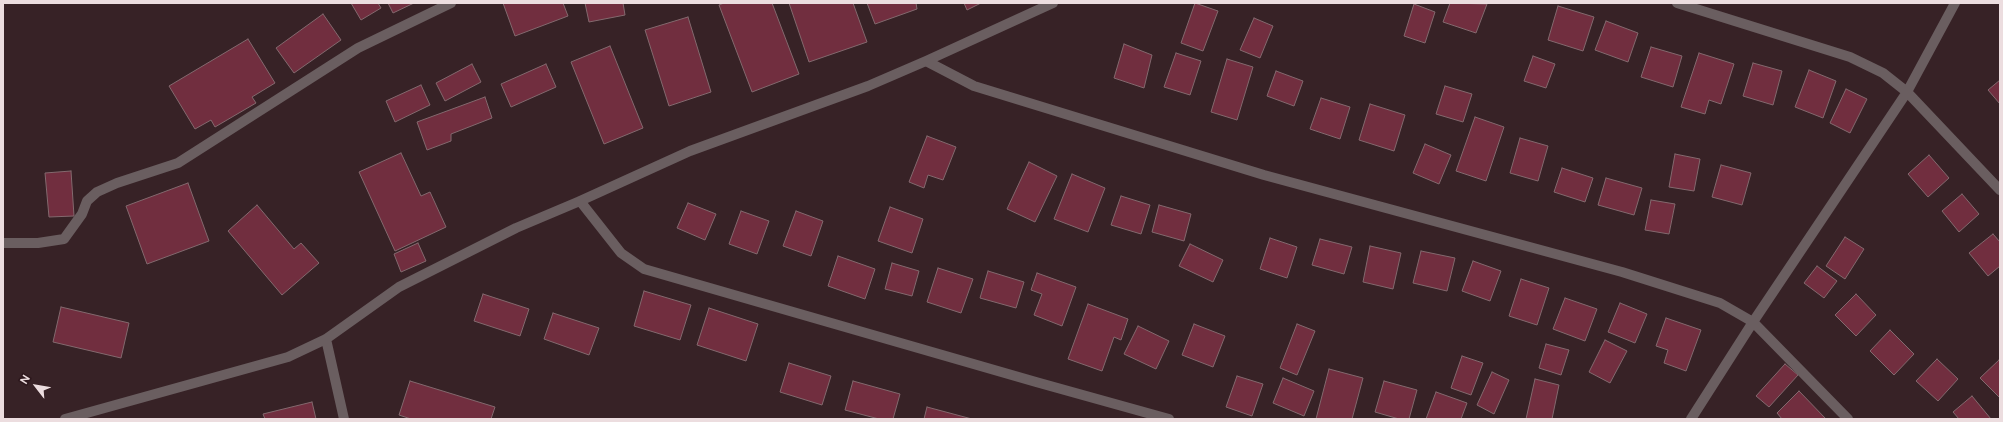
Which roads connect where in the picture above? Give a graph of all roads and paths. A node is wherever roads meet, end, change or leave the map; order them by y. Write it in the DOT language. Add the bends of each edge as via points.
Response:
graph roads {
  1 [pos="451,3"];
  2 [pos="1053,3"];
  3 [pos="1677,3"];
  4 [pos="1956,3"];
  5 [pos="926,61"];
  6 [pos="1907,92"];
  7 [pos="2000,190"];
  8 [pos="580,201"];
  9 [pos="3,243"];
  10 [pos="1753,322"];
  11 [pos="326,339"];
  12 [pos="65,419"];
  13 [pos="344,419"];
  14 [pos="1169,419"];
  15 [pos="1691,419"];
  16 [pos="1848,419"];
  1 -- 9 [label="street" via="358,48 178,163 97,192 87,201 82,214 64,239 38,243"];
  2 -- 5 [label="street"];
  3 -- 6 [label="street" via="1850,57 1883,74"];
  4 -- 6 [label="street"];
  5 -- 8 [label="street" via="868,86 690,151"];
  5 -- 10 [label="street" via="974,86 1264,176 1622,272 1720,303"];
  6 -- 7 [label="street"];
  6 -- 10 [label="street"];
  8 -- 11 [label="street" via="516,228 399,287"];
  8 -- 14 [label="street" via="620,253 644,269"];
  10 -- 15 [label="street"];
  10 -- 16 [label="street"];
  11 -- 12 [label="street" via="288,357"];
  11 -- 13 [label="street"];
}
